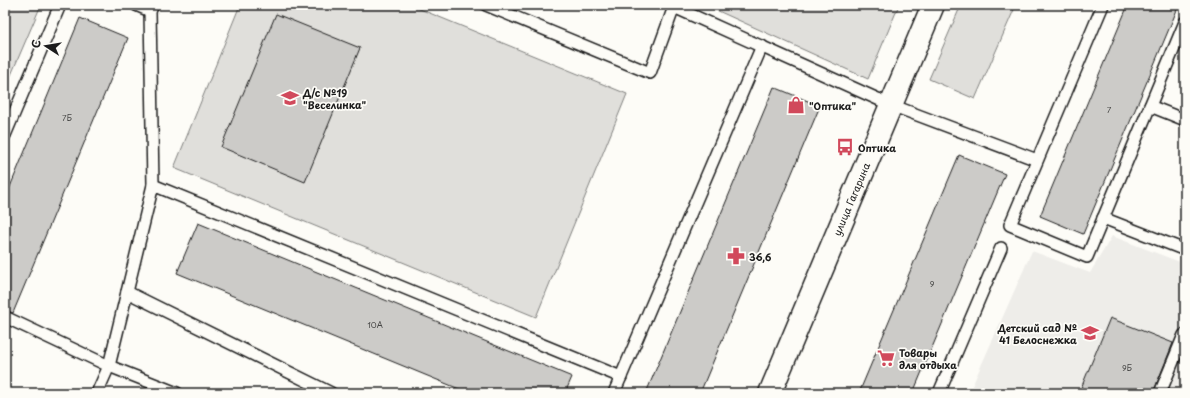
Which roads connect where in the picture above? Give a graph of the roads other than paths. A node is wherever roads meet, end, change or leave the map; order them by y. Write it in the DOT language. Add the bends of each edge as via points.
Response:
graph roads {
  1 [pos="60,5"];
  2 [pos="136,5"];
  3 [pos="486,5"];
  4 [pos="933,5"];
  5 [pos="1103,5"];
  6 [pos="674,6"];
  7 [pos="152,8"];
  8 [pos="1185,22"];
  9 [pos="762,46"];
  10 [pos="891,105"];
  11 [pos="1150,106"];
  12 [pos="1185,120"];
  13 [pos="5,135"];
  14 [pos="1038,160"];
  15 [pos="153,185"];
  16 [pos="1104,218"];
  17 [pos="1001,248"];
  18 [pos="1185,250"];
  19 [pos="127,292"];
  20 [pos="5,317"];
  21 [pos="1184,335"];
  22 [pos="109,366"];
  23 [pos="621,377"];
  24 [pos="97,393"];
  25 [pos="177,393"];
  26 [pos="331,393"];
  27 [pos="614,393"];
  28 [pos="770,393"];
  29 [pos="939,393"];
  30 [pos="1160,393"];
  1 -- 13 [label="lane"];
  2 -- 7 [label="lane"];
  3 -- 6 [label="lane" via="650,73"];
  4 -- 10 [label="street, улица Гагарина"];
  5 -- 14 [label="lane"];
  6 -- 9 [label="lane"];
  7 -- 15 [label="lane"];
  8 -- 11 [label="lane"];
  9 -- 10 [label="lane"];
  9 -- 23 [label="lane"];
  10 -- 14 [label="lane"];
  10 -- 28 [label="street, улица Гагарина"];
  11 -- 12 [label="lane"];
  11 -- 16 [label="lane"];
  14 -- 16 [label="lane" via="1010,225 1087,257"];
  15 -- 19 [label="lane"];
  15 -- 23 [label="lane"];
  16 -- 18 [label="lane"];
  17 -- 29 [label="lane"];
  19 -- 22 [label="lane"];
  19 -- 26 [label="lane"];
  20 -- 22 [label="lane"];
  21 -- 30 [label="lane"];
  22 -- 24 [label="lane"];
  22 -- 25 [label="lane"];
  23 -- 27 [label="lane"];
}
